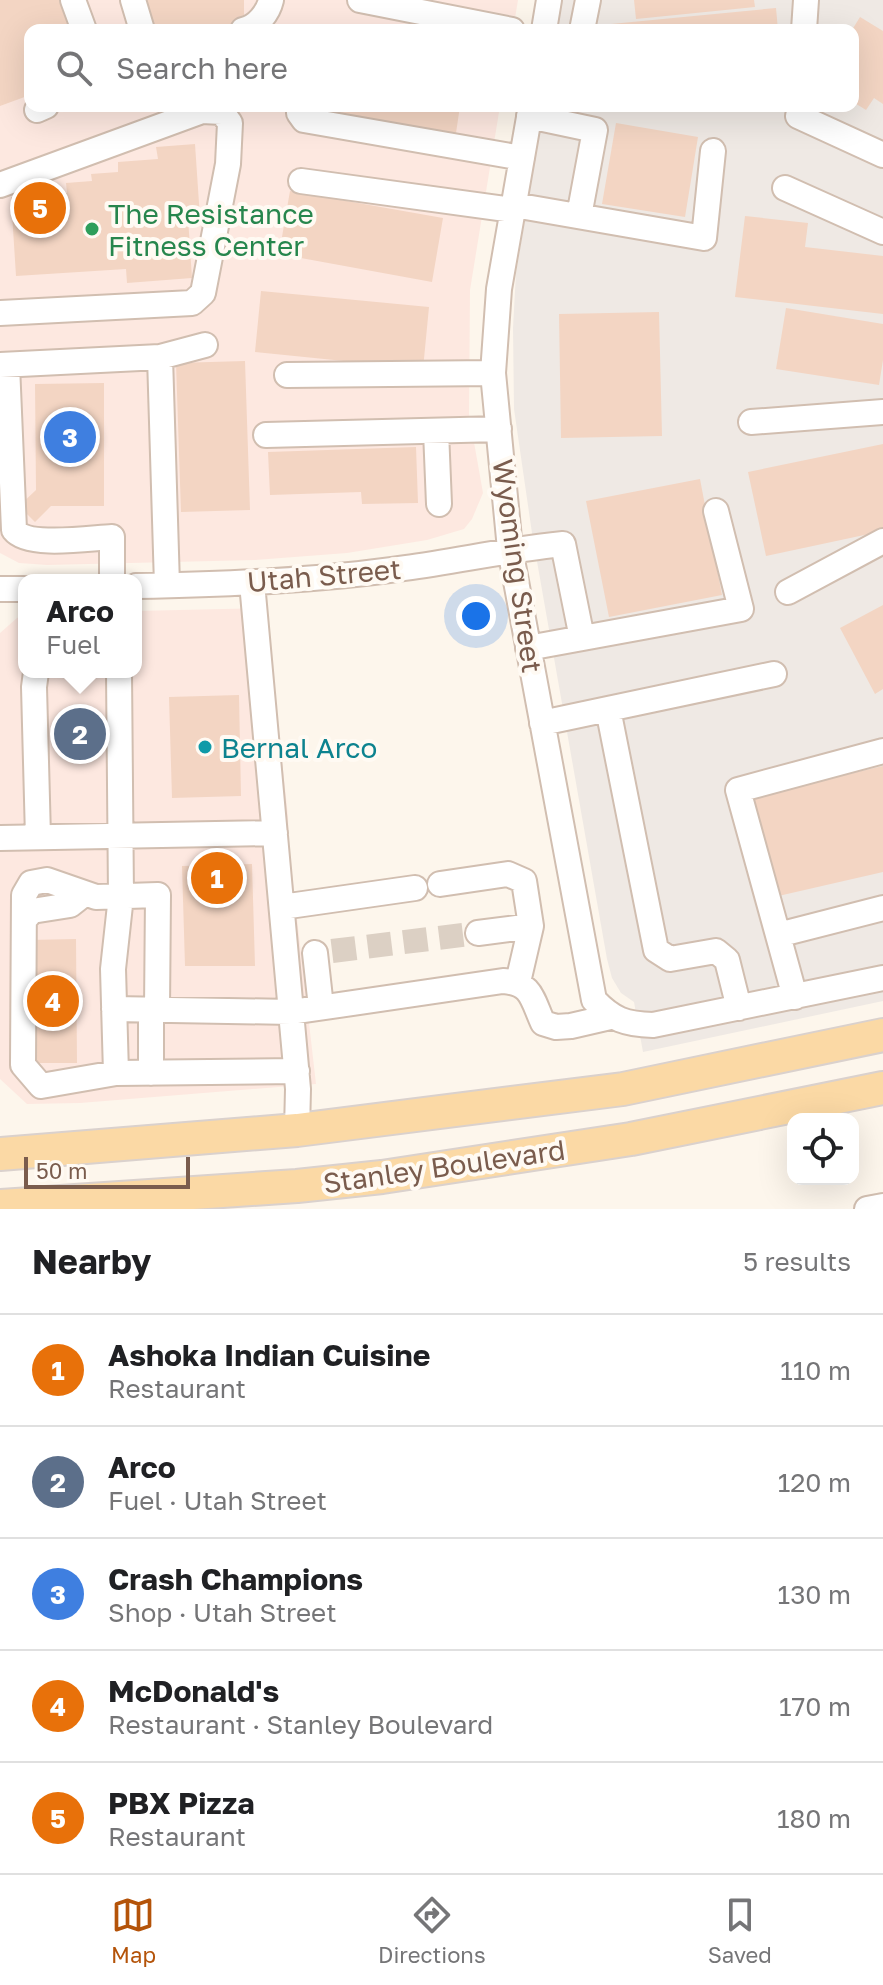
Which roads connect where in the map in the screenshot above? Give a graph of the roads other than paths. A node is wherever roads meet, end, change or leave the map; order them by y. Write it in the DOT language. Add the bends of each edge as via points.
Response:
graph roads {
  1 [pos="73,0"];
  2 [pos="133,0"];
  3 [pos="271,0"];
  4 [pos="360,0"];
  5 [pos="549,0"];
  6 [pos="588,0"];
  7 [pos="806,0"];
  8 [pos="82,24"];
  9 [pos="140,24"];
  10 [pos="255,24"];
  11 [pos="482,24"];
  12 [pos="545,24"];
  13 [pos="583,24"];
  14 [pos="804,24"];
  15 [pos="199,112"];
  16 [pos="222,112"];
  17 [pos="299,112"];
  18 [pos="530,112"];
  19 [pos="533,112"];
  20 [pos="798,116"];
  21 [pos="713,151"];
  22 [pos="883,155"];
  23 [pos="522,158"];
  24 [pos="301,181"];
  25 [pos="0,185"];
  26 [pos="785,188"];
  27 [pos="513,207"];
  28 [pos="579,216"];
  29 [pos="883,232"];
  30 [pos="0,313"];
  31 [pos="205,345"];
  32 [pos="160,357"];
  33 [pos="3,365"];
  34 [pos="493,373"];
  35 [pos="287,375"];
  36 [pos="883,412"];
  37 [pos="751,422"];
  38 [pos="499,429"];
  39 [pos="436,431"];
  40 [pos="266,435"];
  41 [pos="439,504"];
  42 [pos="716,511"];
  43 [pos="883,541"];
  44 [pos="510,549"];
  45 [pos="112,574"];
  46 [pos="252,583"];
  47 [pos="167,585"];
  48 [pos="142,586"];
  49 [pos="788,592"];
  50 [pos="582,638"];
  51 [pos="528,648"];
  52 [pos="774,674"];
  53 [pos="35,678"];
  54 [pos="119,678"];
  55 [pos="608,709"];
  56 [pos="542,723"];
  57 [pos="883,751"];
  58 [pos="275,833"];
  59 [pos="122,836"];
  60 [pos="38,837"];
  61 [pos="0,838"];
  62 [pos="440,884"];
  63 [pos="415,888"];
  64 [pos="121,896"];
  65 [pos="282,907"];
  66 [pos="883,908"];
  67 [pos="531,926"];
  68 [pos="478,933"];
  69 [pos="778,935"];
  70 [pos="286,957"];
  71 [pos="883,978"];
  72 [pos="518,982"];
  73 [pos="795,997"];
  74 [pos="321,1007"];
  75 [pos="739,1008"];
  76 [pos="114,1009"];
  77 [pos="154,1009"];
  78 [pos="291,1012"];
  79 [pos="610,1017"];
  80 [pos="883,1035"];
  81 [pos="297,1071"];
  82 [pos="116,1073"];
  83 [pos="151,1073"];
  84 [pos="883,1088"];
  85 [pos="297,1130"];
  86 [pos="0,1154"];
  87 [pos="0,1206"];
  88 [pos="883,1206"];
  89 [pos="867,1209"];
  1 -- 8 [label="street"];
  2 -- 9 [label="street"];
  3 -- 10 [label="street"];
  4 -- 11 [label="street"];
  5 -- 12 [label="street"];
  6 -- 13 [label="street"];
  7 -- 14 [label="street"];
  15 -- 25 [label="street"];
  16 -- 30 [label="street" via="230,123 228,164 203,293 192,303"];
  17 -- 23 [label="street" via="304,120"];
  18 -- 23 [label="street, Wyoming Street"];
  19 -- 28 [label="street" via="595,130"];
  20 -- 22 [label="street"];
  21 -- 28 [label="street" via="704,238"];
  23 -- 27 [label="street, Wyoming Street"];
  24 -- 27 [label="street"];
  26 -- 29 [label="street"];
  27 -- 28 [label="street"];
  27 -- 34 [label="street, Wyoming Street" via="499,289"];
  31 -- 32 [label="street"];
  32 -- 33 [label="street"];
  32 -- 47 [label="street"];
  33 -- 45 [label="street" via="14,530 19,537 35,540 112,537"];
  34 -- 35 [label="street"];
  34 -- 38 [label="street, Wyoming Street"];
  36 -- 37 [label="street"];
  38 -- 39 [label="street"];
  38 -- 44 [label="street, Wyoming Street"];
  39 -- 40 [label="street"];
  39 -- 41 [label="street"];
  42 -- 50 [label="street" via="741,609"];
  43 -- 49 [label="street"];
  44 -- 46 [label="street, Utah Street" via="407,568"];
  44 -- 50 [label="street, Utah Street" via="563,544"];
  44 -- 51 [label="street, Wyoming Street"];
  46 -- 47 [label="street, Utah Street"];
  46 -- 58 [label="street"];
  47 -- 48 [label="street, Utah Street"];
  50 -- 51 [label="street"];
  51 -- 56 [label="street, Wyoming Street"];
  52 -- 55 [label="street"];
  53 -- 60 [label="street"];
  54 -- 59 [label="street"];
  55 -- 56 [label="street"];
  55 -- 75 [label="street" via="656,950 670,959 716,951 727,960"];
  56 -- 79 [label="street, Wyoming Street" via="594,1000"];
  57 -- 69 [label="street" via="738,790"];
  58 -- 59 [label="street"];
  58 -- 65 [label="street"];
  59 -- 60 [label="street"];
  59 -- 64 [label="street"];
  60 -- 61 [label="street"];
  62 -- 67 [label="street" via="508,874 524,881"];
  63 -- 65 [label="street"];
  64 -- 76 [label="street"];
  64 -- 77 [label="street" via="158,895"];
  64 -- 82 [label="street" via="96,897 47,880 31,883 24,895 23,1065 41,1086"];
  65 -- 70 [label="street"];
  66 -- 69 [label="street"];
  67 -- 68 [label="street"];
  67 -- 72 [label="street"];
  69 -- 73 [label="street"];
  70 -- 74 [label="street" via="323,952"];
  70 -- 78 [label="street"];
  71 -- 73 [label="street"];
  72 -- 74 [label="street"];
  72 -- 79 [label="street" via="527,988 543,1023 571,1026"];
  73 -- 75 [label="street"];
  74 -- 78 [label="street"];
  75 -- 79 [label="street" via="653,1025"];
  76 -- 77 [label="street"];
  76 -- 82 [label="street"];
  77 -- 78 [label="street"];
  77 -- 83 [label="street"];
  78 -- 81 [label="street"];
  80 -- 85 [label="main road, Stanley Boulevard" via="623,1089"];
  81 -- 83 [label="street"];
  81 -- 85 [label="street"];
  82 -- 83 [label="street"];
  84 -- 87 [label="main road, Stanley Boulevard" via="631,1139 382,1177"];
  85 -- 86 [label="main road, Stanley Boulevard"];
  88 -- 89 [label="street"];
}
